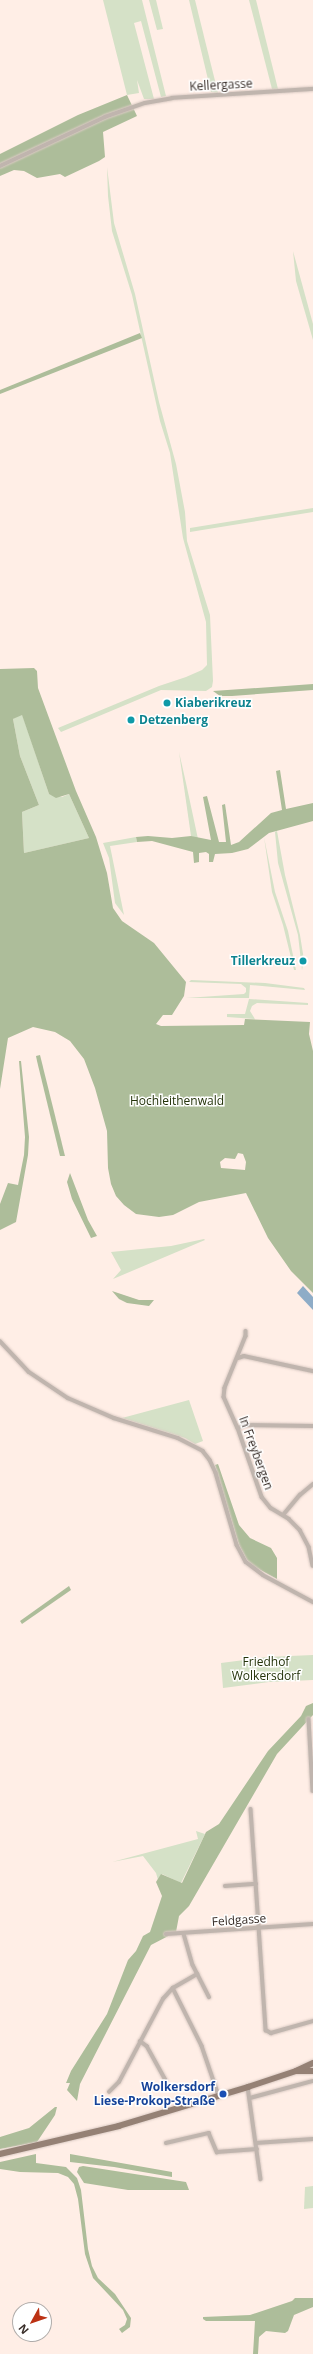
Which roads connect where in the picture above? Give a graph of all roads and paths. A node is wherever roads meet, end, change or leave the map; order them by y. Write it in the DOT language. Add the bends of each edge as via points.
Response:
graph roads {
  1 [pos="313,89"];
  2 [pos="0,166"];
  3 [pos="246,1331"];
  4 [pos="0,1341"];
  5 [pos="238,1358"];
  6 [pos="313,1371"];
  7 [pos="313,1426"];
  8 [pos="238,1428"];
  9 [pos="313,1484"];
  10 [pos="283,1515"];
  11 [pos="313,1562"];
  12 [pos="313,1566"];
  13 [pos="313,1602"];
  14 [pos="309,1719"];
  15 [pos="313,1791"];
  16 [pos="250,1809"];
  17 [pos="256,1884"];
  18 [pos="225,1886"];
  19 [pos="313,1924"];
  20 [pos="258,1928"];
  21 [pos="166,1934"];
  22 [pos="184,1934"];
  23 [pos="197,1974"];
  24 [pos="173,1988"];
  25 [pos="209,1998"];
  26 [pos="313,2021"];
  27 [pos="140,2041"];
  28 [pos="313,2063"];
  29 [pos="296,2071"];
  30 [pos="313,2071"];
  31 [pos="166,2080"];
  32 [pos="313,2081"];
  33 [pos="248,2087"];
  34 [pos="109,2092"];
  35 [pos="219,2096"];
  36 [pos="250,2098"];
  37 [pos="313,2139"];
  38 [pos="166,2143"];
  39 [pos="256,2143"];
  40 [pos="257,2149"];
  41 [pos="0,2154"];
  42 [pos="261,2178"];
  1 -- 2 [label="street, Kellergasse" via="172,98 132,107"];
  3 -- 5 [label="street, In Freybergen"];
  4 -- 13 [label="street" via="29,1372 68,1398 114,1418 178,1438 203,1451 216,1473 237,1545 246,1562 263,1575"];
  5 -- 6 [label="street" via="244,1356"];
  5 -- 8 [label="street, In Freybergen" via="224,1394"];
  7 -- 8 [label="street" via="245,1425"];
  8 -- 10 [label="street, In Freybergen" via="262,1497 271,1508"];
  9 -- 10 [label="street"];
  10 -- 11 [label="street, In Freybergen" via="305,1538"];
  11 -- 12 [label="street, In Freybergen"];
  14 -- 15 [label="street"];
  16 -- 17 [label="street"];
  17 -- 18 [label="street"];
  17 -- 20 [label="street"];
  19 -- 20 [label="street, Feldgasse"];
  20 -- 22 [label="street, Feldgasse"];
  20 -- 26 [label="street" via="266,2030 271,2033"];
  21 -- 22 [label="street, Feldgasse"];
  22 -- 23 [label="street"];
  23 -- 24 [label="street"];
  23 -- 25 [label="street"];
  24 -- 27 [label="street" via="163,1998"];
  24 -- 35 [label="street" via="202,2046"];
  27 -- 31 [label="street" via="147,2046"];
  27 -- 34 [label="street" via="118,2082"];
  28 -- 29 [label="main road"];
  29 -- 30 [label="main road"];
  29 -- 33 [label="main road"];
  32 -- 36 [label="street"];
  33 -- 35 [label="main road"];
  33 -- 36 [label="street"];
  35 -- 41 [label="main road" via="119,2126"];
  36 -- 39 [label="street"];
  37 -- 39 [label="street"];
  38 -- 40 [label="street" via="210,2133 217,2152"];
  39 -- 40 [label="street"];
  40 -- 42 [label="street"];
}
